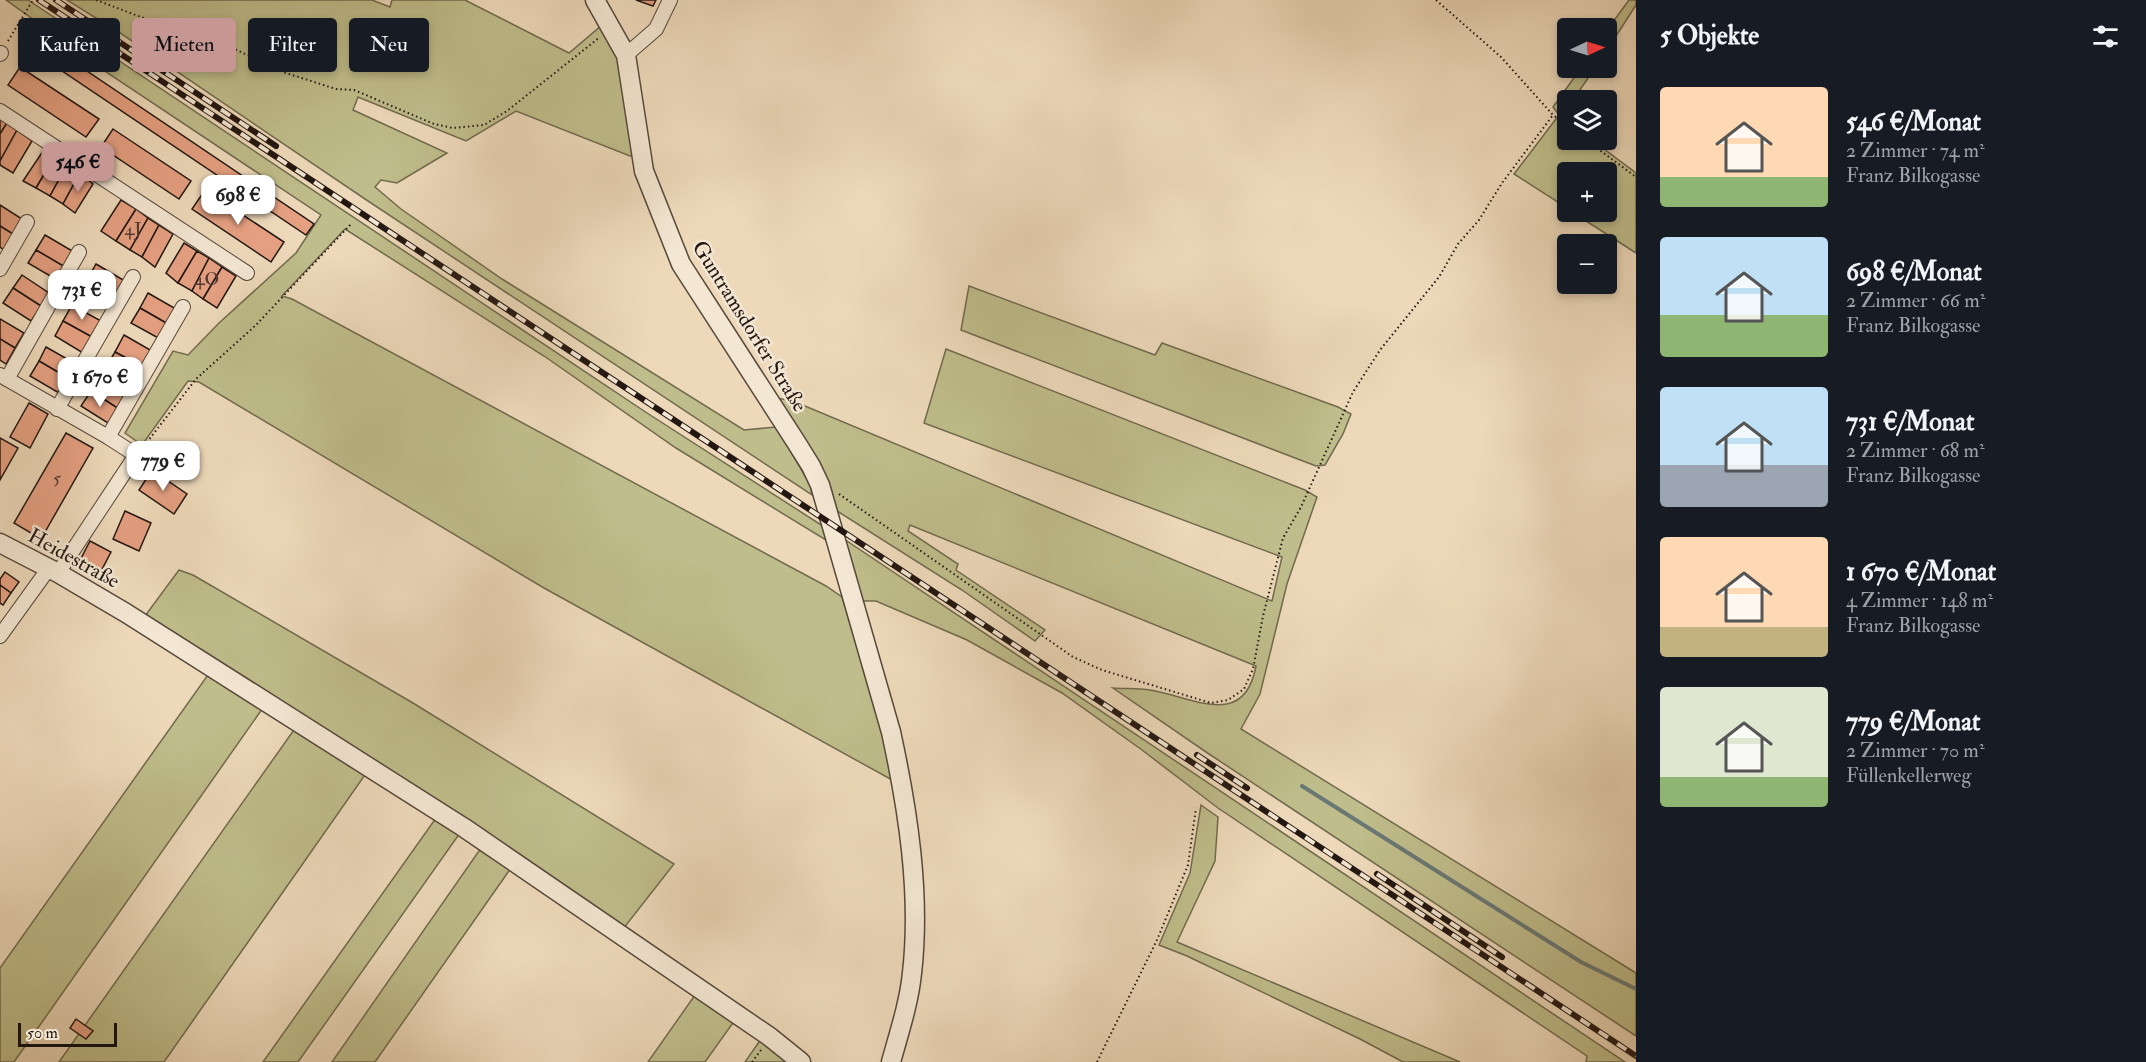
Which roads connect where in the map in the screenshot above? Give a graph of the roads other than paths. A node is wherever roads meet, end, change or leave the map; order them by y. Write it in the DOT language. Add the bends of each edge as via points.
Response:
graph roads {
  1 [pos="595,0"];
  2 [pos="670,0"];
  3 [pos="626,55"];
  4 [pos="0,111"];
  5 [pos="27,222"];
  6 [pos="79,252"];
  7 [pos="0,268"];
  8 [pos="247,273"];
  9 [pos="133,277"];
  10 [pos="183,307"];
  11 [pos="4,377"];
  12 [pos="57,409"];
  13 [pos="108,437"];
  14 [pos="0,543"];
  15 [pos="53,570"];
  16 [pos="0,636"];
  17 [pos="801,1062"];
  18 [pos="891,1062"];
  1 -- 3 [label="street, Guntramsdorfer Straße"];
  2 -- 3 [label="street" via="656,29"];
  3 -- 18 [label="street, Guntramsdorfer Straße" via="644,171 681,264 812,466 891,732 907,820 915,938 912,975"];
  4 -- 8 [label="street"];
  5 -- 7 [label="street"];
  6 -- 11 [label="street"];
  9 -- 12 [label="street"];
  10 -- 13 [label="street"];
  11 -- 12 [label="street"];
  12 -- 13 [label="street"];
  13 -- 15 [label="street" via="136,455"];
  14 -- 15 [label="street, Heidestraße"];
  15 -- 16 [label="street"];
  15 -- 17 [label="street, Heidestraße" via="463,827"];
}
